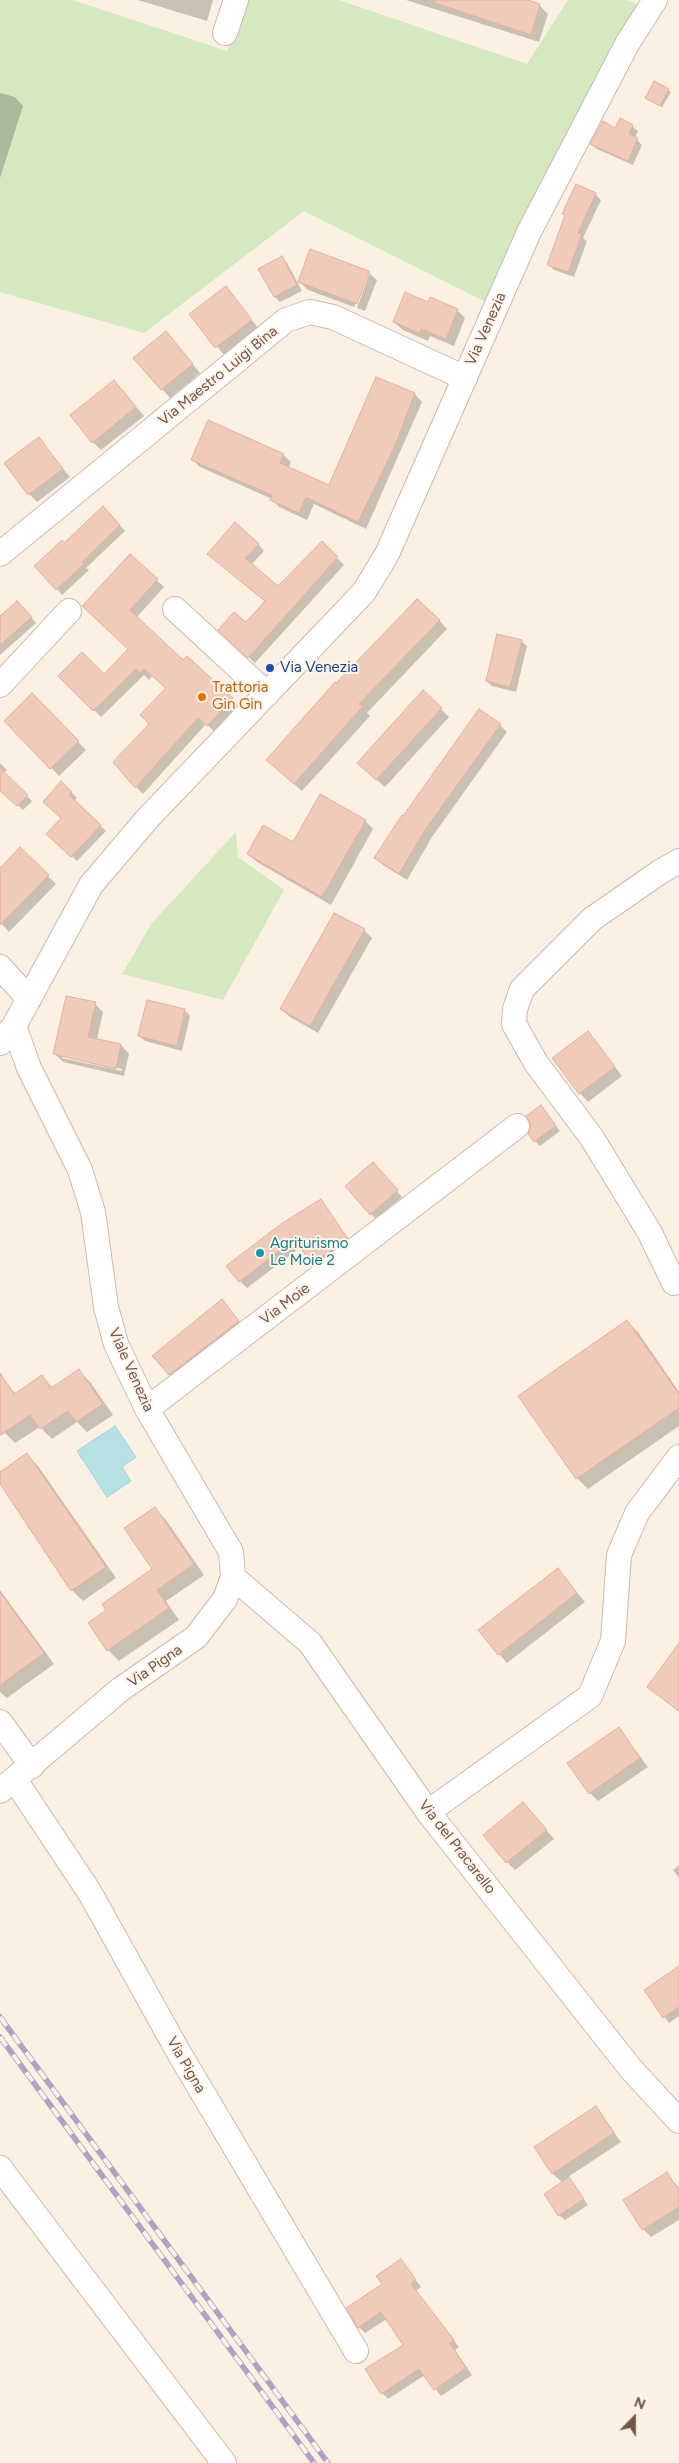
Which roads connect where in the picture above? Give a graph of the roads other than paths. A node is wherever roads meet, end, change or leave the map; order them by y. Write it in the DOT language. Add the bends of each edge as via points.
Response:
graph roads {
  1 [pos="236,0"];
  2 [pos="655,0"];
  3 [pos="225,33"];
  4 [pos="465,378"];
  5 [pos="0,554"];
  6 [pos="175,609"];
  7 [pos="69,611"];
  8 [pos="0,685"];
  9 [pos="267,694"];
  10 [pos="679,861"];
  11 [pos="0,967"];
  12 [pos="29,999"];
  13 [pos="5,1037"];
  14 [pos="517,1126"];
  15 [pos="674,1283"];
  16 [pos="147,1409"];
  17 [pos="679,1457"];
  18 [pos="233,1577"];
  19 [pos="0,1722"];
  20 [pos="16,1779"];
  21 [pos="428,1812"];
  22 [pos="679,2121"];
  23 [pos="0,2168"];
  24 [pos="356,2351"];
  25 [pos="224,2463"];
  1 -- 3 [label="street"];
  2 -- 4 [label="street, Via Venezia" via="628,44 529,232"];
  4 -- 5 [label="street, Via Maestro Luigi Bina" via="333,317 310,312 286,320"];
  4 -- 9 [label="street, Via Venezia" via="387,554 364,592"];
  6 -- 9 [label="street"];
  7 -- 8 [label="street"];
  9 -- 12 [label="street, Via Venezia" via="148,818 91,885"];
  10 -- 15 [label="street" via="592,918 522,989 514,1024 536,1063 597,1146 650,1233"];
  11 -- 12 [label="street"];
  12 -- 13 [label="street, Via Venezia"];
  13 -- 16 [label="street, Viale Venezia" via="29,1068 80,1170 93,1212 106,1307 116,1344"];
  14 -- 16 [label="street, Via Moie"];
  16 -- 18 [label="street, Viale Venezia" via="231,1552"];
  17 -- 21 [label="street" via="637,1513 619,1555 613,1641 590,1696"];
  18 -- 20 [label="street, Via Pigna" via="225,1599 196,1638 121,1689"];
  18 -- 21 [label="street, Via del Pracarello" via="310,1643"];
  19 -- 20 [label="street"];
  20 -- 24 [label="street, Via Pigna" via="90,1893 179,2053"];
  21 -- 22 [label="street, Via del Pracarello" via="631,2069"];
  23 -- 25 [label="street"];
}
